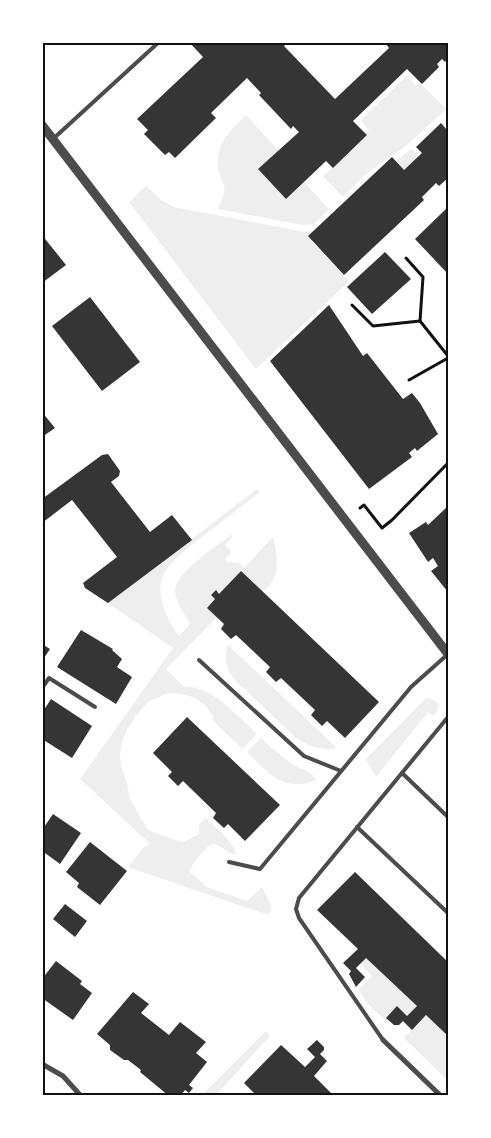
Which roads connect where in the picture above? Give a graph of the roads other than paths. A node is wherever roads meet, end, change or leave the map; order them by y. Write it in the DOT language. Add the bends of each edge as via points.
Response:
graph roads {
  1 [pos="159,42"];
  2 [pos="42,125"];
  3 [pos="53,139"];
  4 [pos="448,654"];
  5 [pos="200,660"];
  6 [pos="42,688"];
  7 [pos="95,707"];
  8 [pos="448,717"];
  9 [pos="341,771"];
  10 [pos="402,773"];
  11 [pos="448,817"];
  12 [pos="357,827"];
  13 [pos="229,862"];
  14 [pos="448,913"];
  15 [pos="383,1040"];
  16 [pos="42,1064"];
  17 [pos="81,1096"];
  18 [pos="441,1096"];
  1 -- 3 [label="lane"];
  2 -- 3 [label="street"];
  3 -- 4 [label="street"];
  4 -- 9 [label="lane" via="411,687"];
  5 -- 9 [label="lane" via="304,756"];
  6 -- 7 [label="lane" via="49,678"];
  8 -- 10 [label="lane"];
  9 -- 13 [label="lane" via="260,869"];
  10 -- 11 [label="lane"];
  10 -- 12 [label="lane"];
  12 -- 14 [label="lane"];
  12 -- 15 [label="lane" via="299,898 296,909"];
  15 -- 18 [label="street"];
  16 -- 17 [label="street" via="62,1076"];
}
